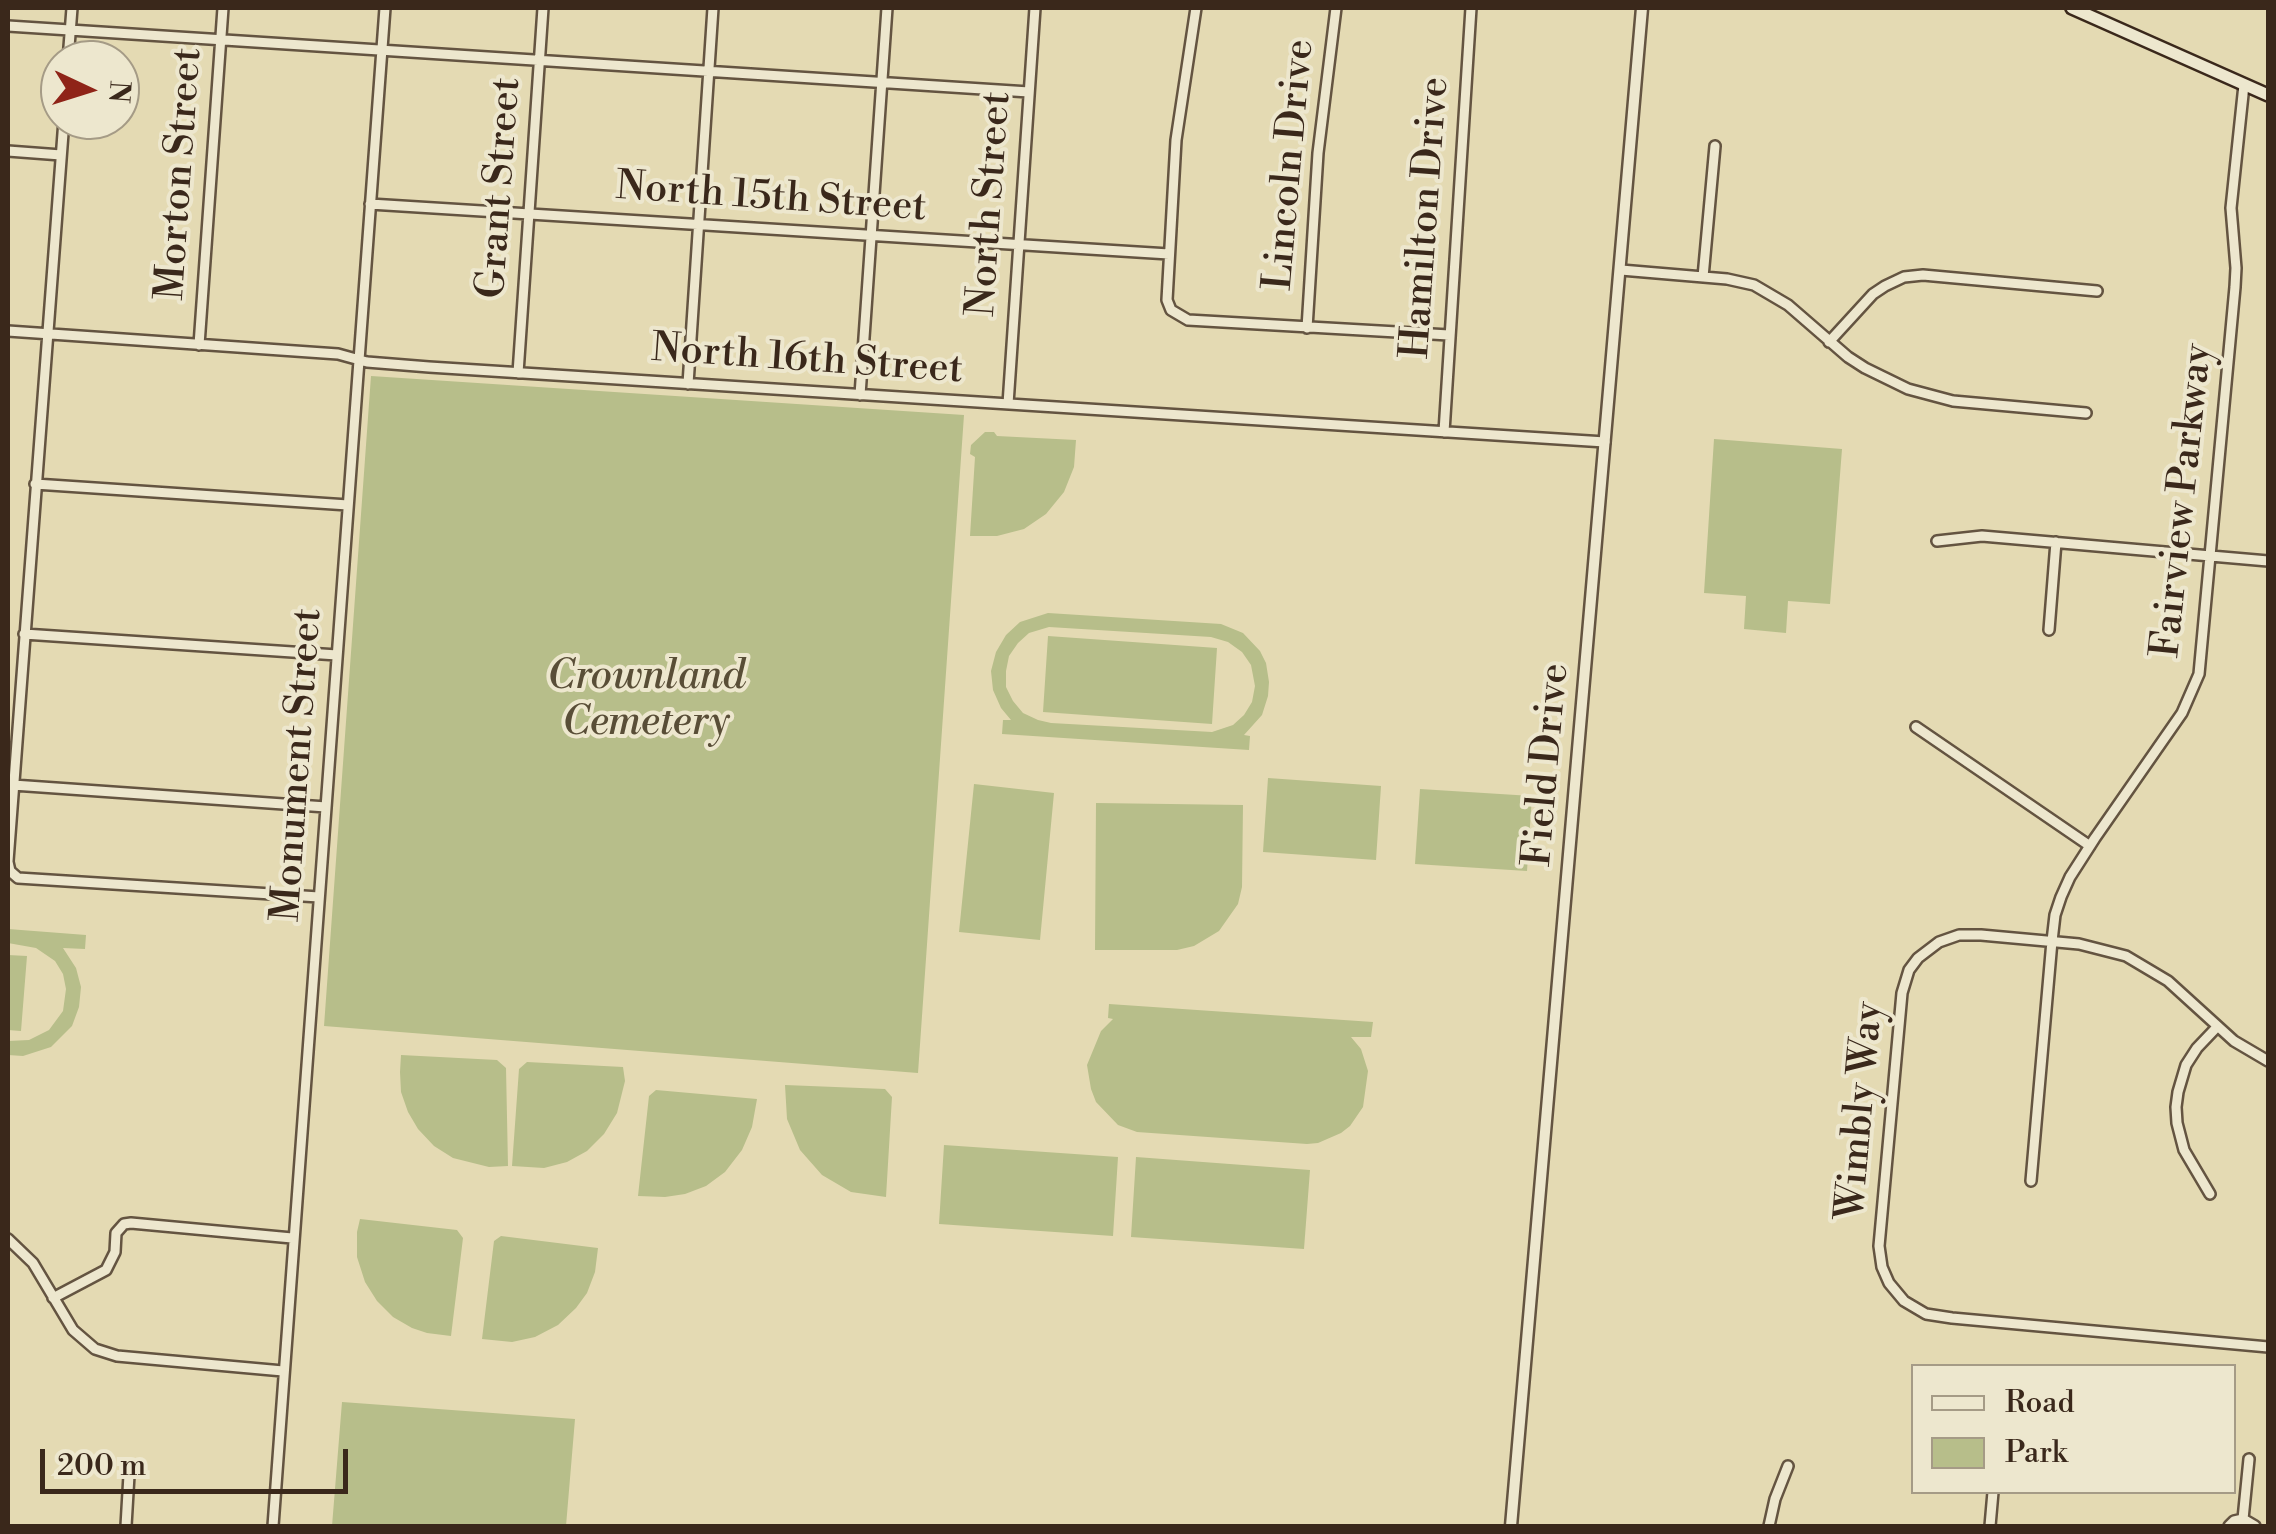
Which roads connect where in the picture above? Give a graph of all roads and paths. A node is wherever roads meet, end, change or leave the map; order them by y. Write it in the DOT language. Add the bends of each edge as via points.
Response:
graph roads {
  1 [pos="72,8"];
  2 [pos="223,8"];
  3 [pos="385,8"];
  4 [pos="544,8"];
  5 [pos="713,8"];
  6 [pos="887,8"];
  7 [pos="1035,8"];
  8 [pos="1196,8"];
  9 [pos="1336,8"];
  10 [pos="1471,8"];
  11 [pos="1642,8"];
  12 [pos="2072,8"];
  13 [pos="8,26"];
  14 [pos="70,30"];
  15 [pos="69,40"];
  16 [pos="220,40"];
  17 [pos="382,51"];
  18 [pos="540,61"];
  19 [pos="709,72"];
  20 [pos="882,83"];
  21 [pos="2244,85"];
  22 [pos="1029,92"];
  23 [pos="2268,95"];
  24 [pos="62,140"];
  25 [pos="1715,146"];
  26 [pos="8,152"];
  27 [pos="61,156"];
  28 [pos="370,204"];
  29 [pos="529,214"];
  30 [pos="698,224"];
  31 [pos="871,235"];
  32 [pos="1019,244"];
  33 [pos="1169,254"];
  34 [pos="1620,270"];
  35 [pos="1703,277"];
  36 [pos="2097,291"];
  37 [pos="1307,328"];
  38 [pos="8,331"];
  39 [pos="47,334"];
  40 [pos="1449,335"];
  41 [pos="1829,342"];
  42 [pos="199,345"];
  43 [pos="360,360"];
  44 [pos="518,372"];
  45 [pos="688,384"];
  46 [pos="860,395"];
  47 [pos="1008,404"];
  48 [pos="2086,413"];
  49 [pos="1444,432"];
  50 [pos="1605,442"];
  51 [pos="36,484"];
  52 [pos="348,505"];
  53 [pos="1937,542"];
  54 [pos="2056,542"];
  55 [pos="2210,556"];
  56 [pos="2268,561"];
  57 [pos="2050,630"];
  58 [pos="24,634"];
  59 [pos="337,655"];
  60 [pos="1916,728"];
  61 [pos="13,785"];
  62 [pos="326,807"];
  63 [pos="2090,846"];
  64 [pos="8,861"];
  65 [pos="319,898"];
  66 [pos="2052,941"];
  67 [pos="2217,1027"];
  68 [pos="2268,1062"];
  69 [pos="2031,1181"];
  70 [pos="2210,1194"];
  71 [pos="292,1238"];
  72 [pos="8,1240"];
  73 [pos="53,1298"];
  74 [pos="2268,1346"];
  75 [pos="282,1372"];
  76 [pos="2249,1458"];
  77 [pos="1788,1466"];
  78 [pos="129,1475"];
  79 [pos="1993,1494"];
  80 [pos="2243,1519"];
  81 [pos="126,1526"];
  82 [pos="273,1526"];
  83 [pos="1510,1526"];
  84 [pos="1768,1526"];
  85 [pos="1990,1526"];
  86 [pos="2229,1526"];
  87 [pos="2255,1526"];
  1 -- 14 [label="street"];
  2 -- 16 [label="street, Morton Street"];
  3 -- 17 [label="street, Monument Street"];
  4 -- 18 [label="street, Grant Street"];
  5 -- 19 [label="street"];
  6 -- 20 [label="street"];
  7 -- 22 [label="street, North Street"];
  8 -- 33 [label="street" via="1176,140"];
  9 -- 37 [label="street, Lincoln Drive"];
  10 -- 40 [label="street, Hamilton Drive"];
  11 -- 34 [label="street, Field Drive"];
  12 -- 21 [label="main road"];
  13 -- 14 [label="street"];
  14 -- 15 [label="street"];
  14 -- 16 [label="street"];
  16 -- 17 [label="street"];
  16 -- 42 [label="street, Morton Street"];
  17 -- 18 [label="street"];
  17 -- 28 [label="street, Monument Street"];
  18 -- 19 [label="street"];
  18 -- 29 [label="street, Grant Street"];
  19 -- 20 [label="street"];
  19 -- 30 [label="street"];
  20 -- 22 [label="street"];
  20 -- 31 [label="street"];
  21 -- 23 [label="main road"];
  21 -- 55 [label="street, Fairview Parkway" via="2231,208 2236,268"];
  22 -- 32 [label="street, North Street"];
  24 -- 27 [label="street"];
  25 -- 35 [label="street"];
  26 -- 27 [label="street"];
  27 -- 39 [label="street"];
  28 -- 29 [label="street, North 15th Street"];
  28 -- 43 [label="street, Monument Street"];
  29 -- 30 [label="street, North 15th Street"];
  29 -- 44 [label="street, Grant Street"];
  30 -- 31 [label="street, North 15th Street"];
  30 -- 45 [label="street"];
  31 -- 32 [label="street, North 15th Street"];
  31 -- 46 [label="street"];
  32 -- 33 [label="street, North 15th Street"];
  32 -- 47 [label="street, North Street"];
  33 -- 37 [label="street" via="1167,300 1176,314"];
  34 -- 35 [label="street"];
  34 -- 50 [label="street, Field Drive"];
  35 -- 41 [label="street" via="1766,290"];
  36 -- 41 [label="street" via="1904,277 1874,294"];
  37 -- 40 [label="street"];
  38 -- 39 [label="street, North 16th Street"];
  39 -- 42 [label="street, North 16th Street"];
  39 -- 51 [label="street"];
  40 -- 49 [label="street, Hamilton Drive"];
  41 -- 48 [label="street" via="1885,379 1935,397"];
  42 -- 43 [label="street, North 16th Street"];
  43 -- 44 [label="street, North 16th Street"];
  43 -- 52 [label="street, Monument Street"];
  44 -- 45 [label="street, North 16th Street"];
  45 -- 46 [label="street, North 16th Street"];
  46 -- 47 [label="street, North 16th Street"];
  47 -- 49 [label="street, North 16th Street"];
  49 -- 50 [label="street, North 16th Street"];
  50 -- 83 [label="street, Field Drive"];
  51 -- 52 [label="street"];
  51 -- 58 [label="street"];
  52 -- 59 [label="street, Monument Street"];
  53 -- 54 [label="street" via="1982,536"];
  54 -- 55 [label="street"];
  54 -- 57 [label="street"];
  55 -- 56 [label="street"];
  55 -- 63 [label="street, Fairview Parkway" via="2193,691"];
  58 -- 59 [label="street"];
  58 -- 61 [label="street"];
  59 -- 62 [label="street, Monument Street"];
  60 -- 63 [label="street"];
  61 -- 62 [label="street"];
  61 -- 64 [label="street"];
  62 -- 65 [label="street, Monument Street"];
  63 -- 66 [label="street, Fairview Parkway" via="2061,897"];
  64 -- 65 [label="street" via="14,876 30,880"];
  65 -- 71 [label="street, Monument Street"];
  66 -- 67 [label="street, Wimbly Way" via="2109,950 2141,964"];
  66 -- 69 [label="street, Fairview Parkway"];
  66 -- 74 [label="street, Wimbly Way" via="1949,938 1918,958 1904,980 1879,1246 1885,1277 1919,1311 1952,1318"];
  67 -- 68 [label="street, Wimbly Way"];
  67 -- 70 [label="street" via="2186,1064 2176,1107 2184,1150"];
  71 -- 73 [label="street" via="124,1224 106,1270"];
  71 -- 75 [label="street, Monument Street"];
  72 -- 73 [label="street" via="33,1263"];
  73 -- 75 [label="street" via="82,1340 105,1353"];
  75 -- 82 [label="street, Monument Street"];
  76 -- 80 [label="street"];
  77 -- 84 [label="street"];
  78 -- 81 [label="street"];
  79 -- 85 [label="street"];
  80 -- 86 [label="street"];
  80 -- 87 [label="street"];
}
